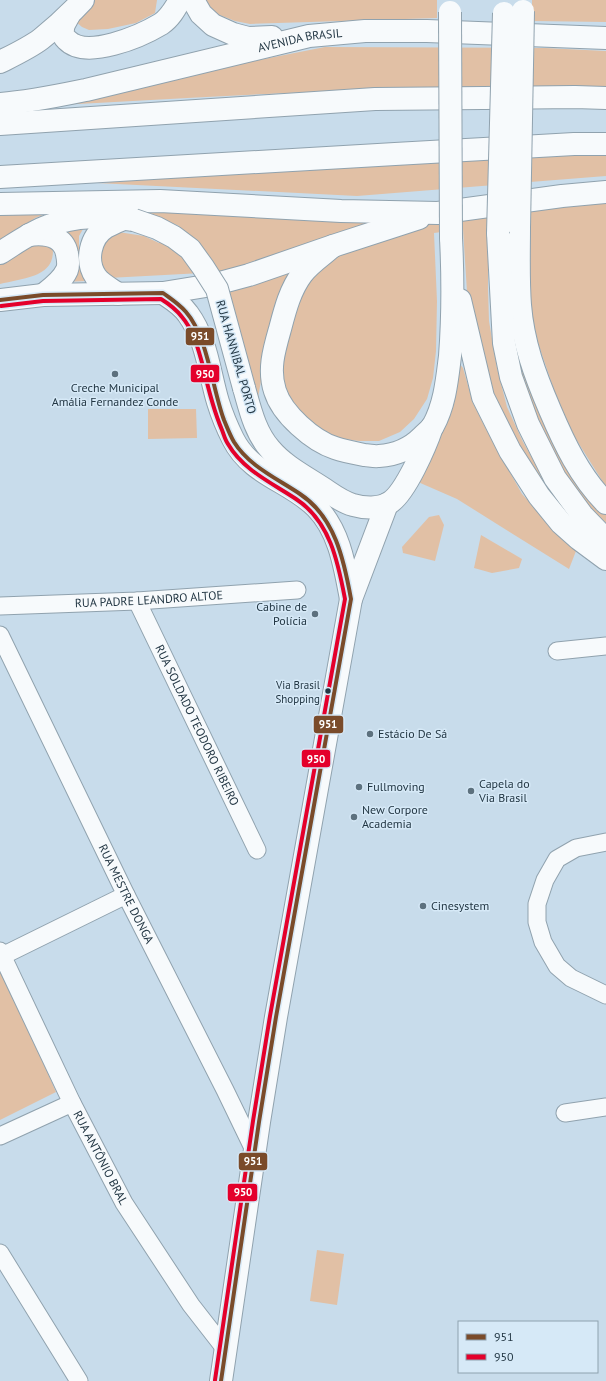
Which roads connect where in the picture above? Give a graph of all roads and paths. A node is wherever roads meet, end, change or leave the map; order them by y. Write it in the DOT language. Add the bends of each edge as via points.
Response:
graph roads {
  1 [pos="180,0"];
  2 [pos="193,0"];
  3 [pos="450,6"];
  4 [pos="514,6"];
  5 [pos="76,8"];
  6 [pos="309,36"];
  7 [pos="606,38"];
  8 [pos="0,62"];
  9 [pos="606,98"];
  10 [pos="0,104"];
  11 [pos="0,124"];
  12 [pos="606,144"];
  13 [pos="0,177"];
  14 [pos="606,192"];
  15 [pos="0,204"];
  16 [pos="438,213"];
  17 [pos="129,219"];
  18 [pos="28,235"];
  19 [pos="334,246"];
  20 [pos="0,253"];
  21 [pos="452,268"];
  22 [pos="163,293"];
  23 [pos="118,294"];
  24 [pos="44,295"];
  25 [pos="0,300"];
  26 [pos="432,427"];
  27 [pos="606,503"];
  28 [pos="387,504"];
  29 [pos="606,540"];
  30 [pos="606,559"];
  31 [pos="297,590"];
  32 [pos="351,599"];
  33 [pos="137,601"];
  34 [pos="0,606"];
  35 [pos="0,635"];
  36 [pos="606,646"];
  37 [pos="557,651"];
  38 [pos="606,842"];
  39 [pos="257,850"];
  40 [pos="126,895"];
  41 [pos="1,954"];
  42 [pos="606,995"];
  43 [pos="72,1103"];
  44 [pos="606,1107"];
  45 [pos="565,1113"];
  46 [pos="0,1136"];
  47 [pos="255,1152"];
  48 [pos="0,1253"];
  49 [pos="226,1350"];
  50 [pos="79,1381"];
  51 [pos="221,1381"];
  1 -- 5 [label="main road" via="173,13 162,23 107,46 80,47 70,43 63,36 62,29"];
  2 -- 6 [label="main road" via="201,14 213,25 233,34 248,38"];
  3 -- 21 [label="main road, bridge"];
  4 -- 27 [label="main road, bridge" via="520,306 525,341 535,374 564,442 578,466"];
  4 -- 29 [label="main road, bridge" via="498,233 504,343 511,377 528,424 555,478 582,515"];
  5 -- 8 [label="main road" via="40,40"];
  6 -- 7 [label="main road, AVENIDA BRASIL" via="365,31 427,31"];
  6 -- 10 [label="main road, AVENIDA BRASIL" via="79,91"];
  9 -- 11 [label="main road" via="375,99"];
  12 -- 13 [label="main road"];
  14 -- 16 [label="main road"];
  15 -- 16 [label="main road" via="160,201 341,211"];
  16 -- 19 [label="main road"];
  17 -- 18 [label="main road, RUA HANNIBAL PORTO" via="88,217 48,226"];
  17 -- 23 [label="main road" via="106,227 98,234 89,256 96,277"];
  17 -- 28 [label="main road, RUA HANNIBAL PORTO, bridge" via="157,228 190,249 217,289 256,427 278,458 346,503 358,507"];
  18 -- 20 [label="main road, RUA HANNIBAL PORTO"];
  18 -- 24 [label="main road" via="50,236 60,240 67,250 67,269 56,285"];
  19 -- 22 [label="main road" via="249,275 212,285"];
  19 -- 26 [label="main road" via="303,272 292,290 272,360 275,393 292,419 314,437 334,448 354,453 378,456 404,450"];
  21 -- 26 [label="main road" via="452,332 447,386"];
  21 -- 30 [label="main road" via="483,397 507,445 539,496 561,523"];
  22 -- 23 [label="main road"];
  22 -- 32 [label="main road" via="187,313 197,328 218,403 233,441 243,454 268,476 308,500 327,521 345,566"];
  23 -- 24 [label="main road"];
  24 -- 25 [label="main road"];
  26 -- 28 [label="main road" via="420,458 405,485"];
  28 -- 32 [label="main road"];
  31 -- 33 [label="street, RUA PADRE LEANDRO ALTOE"];
  32 -- 47 [label="main road" via="282,978"];
  33 -- 34 [label="street, RUA PADRE LEANDRO ALTOE"];
  33 -- 39 [label="street, RUA SOLDADO TEODORO RIBEIRO"];
  35 -- 40 [label="street, RUA MESTRE DONGA"];
  36 -- 37 [label="street"];
  38 -- 42 [label="street" via="576,848 556,860 545,880 537,904 537,922 543,942 557,966 571,978"];
  40 -- 41 [label="street"];
  40 -- 47 [label="street, RUA MESTRE DONGA"];
  41 -- 43 [label="street, RUA ANTÔNIO BRAL"];
  43 -- 46 [label="street"];
  43 -- 49 [label="street, RUA ANTÔNIO BRAL" via="124,1203 191,1305"];
  44 -- 45 [label="street"];
  47 -- 49 [label="main road"];
  48 -- 50 [label="street"];
  49 -- 51 [label="main road"];
}
